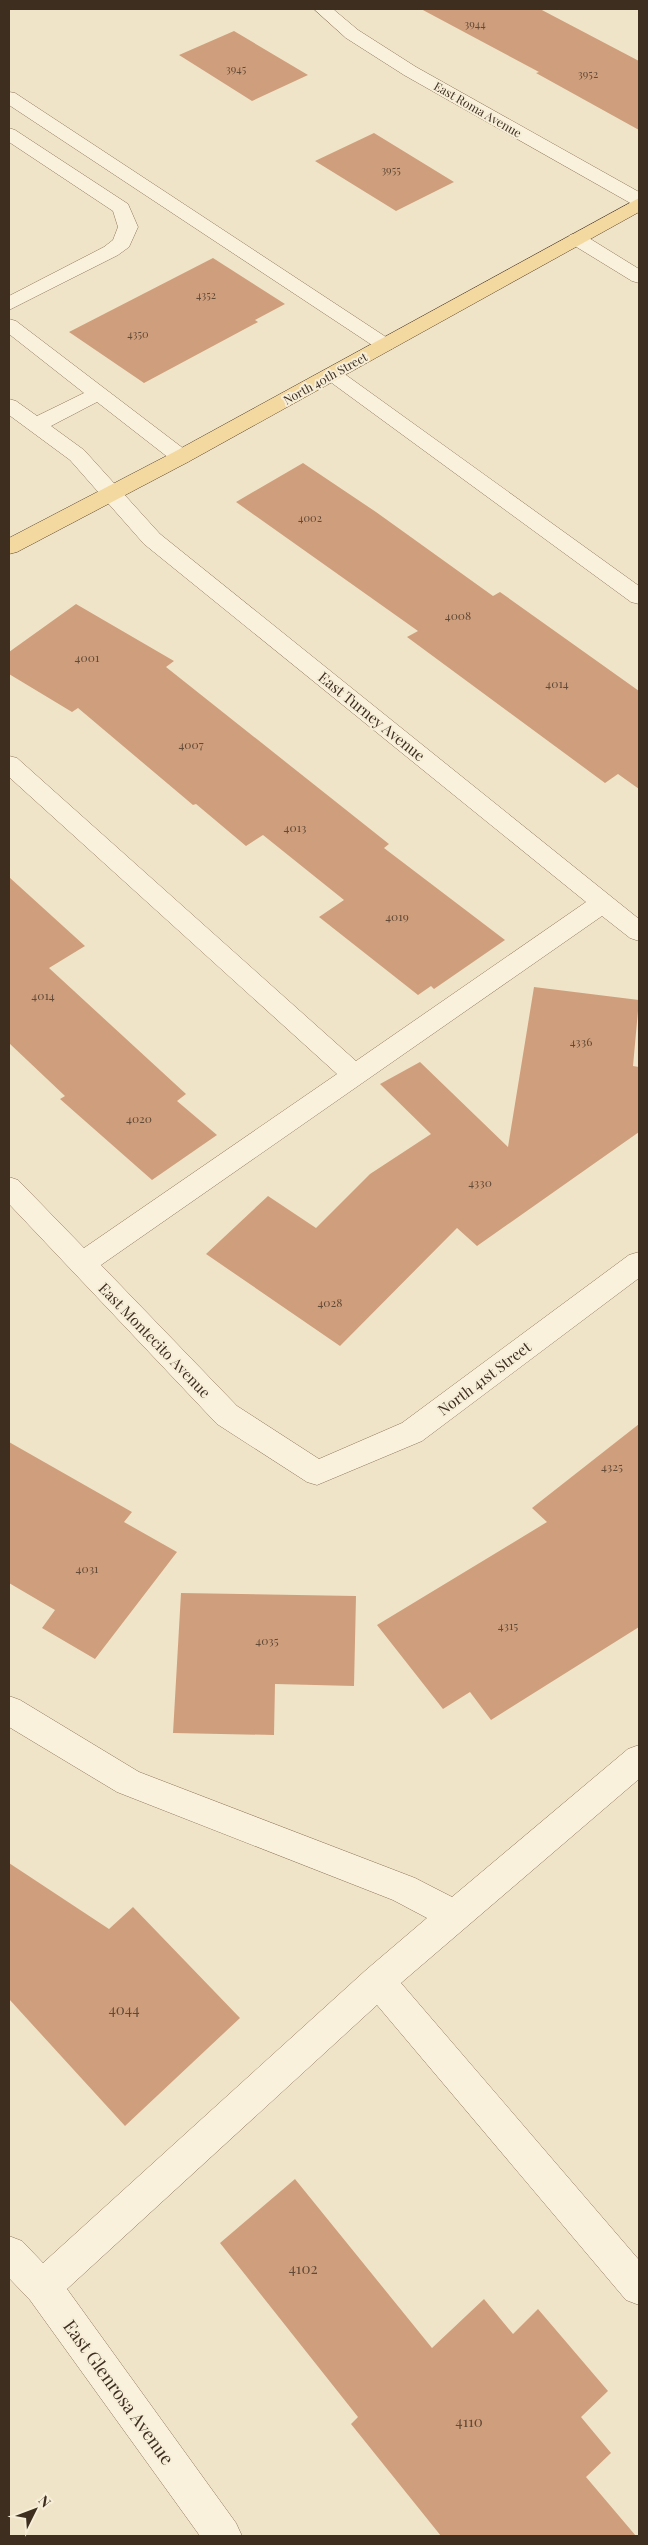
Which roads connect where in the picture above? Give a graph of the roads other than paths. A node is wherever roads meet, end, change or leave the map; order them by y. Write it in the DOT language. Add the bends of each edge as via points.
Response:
graph roads {
  1 [pos="322,9"];
  2 [pos="9,97"];
  3 [pos="9,134"];
  4 [pos="639,200"];
  5 [pos="639,204"];
  6 [pos="577,239"];
  7 [pos="639,277"];
  8 [pos="9,304"];
  9 [pos="9,324"];
  10 [pos="385,345"];
  11 [pos="332,374"];
  12 [pos="99,394"];
  13 [pos="9,405"];
  14 [pos="36,425"];
  15 [pos="181,457"];
  16 [pos="110,494"];
  17 [pos="9,547"];
  18 [pos="639,597"];
  19 [pos="9,764"];
  20 [pos="603,903"];
  21 [pos="639,932"];
  22 [pos="354,1074"];
  23 [pos="9,1187"];
  24 [pos="639,1262"];
  25 [pos="82,1264"];
  26 [pos="317,1473"];
  27 [pos="9,1710"];
  28 [pos="639,1759"];
  29 [pos="457,1916"];
  30 [pos="378,1981"];
  31 [pos="9,2254"];
  32 [pos="43,2287"];
  33 [pos="639,2287"];
  34 [pos="222,2536"];
  1 -- 4 [label="street, East Roma Avenue" via="352,34 410,71"];
  2 -- 10 [label="street"];
  3 -- 8 [label="street" via="121,208 128,228 122,244 111,252"];
  5 -- 6 [label="main road, North 40th Street"];
  6 -- 7 [label="street"];
  6 -- 10 [label="main road, North 40th Street"];
  9 -- 12 [label="street"];
  10 -- 11 [label="main road, North 40th Street"];
  11 -- 15 [label="main road, North 40th Street"];
  11 -- 18 [label="street"];
  12 -- 14 [label="street"];
  12 -- 15 [label="street"];
  13 -- 14 [label="street, East Turney Avenue"];
  14 -- 16 [label="street, East Turney Avenue" via="77,455"];
  15 -- 16 [label="main road, North 40th Street"];
  16 -- 17 [label="main road, North 40th Street"];
  16 -- 20 [label="street, East Turney Avenue" via="152,539"];
  19 -- 22 [label="street"];
  20 -- 21 [label="street, East Turney Avenue"];
  20 -- 22 [label="street"];
  22 -- 25 [label="street"];
  23 -- 25 [label="street, East Montecito Avenue"];
  24 -- 26 [label="street, North 41st Street" via="412,1432"];
  25 -- 26 [label="street, East Montecito Avenue" via="227,1415"];
  27 -- 29 [label="street" via="128,1782 404,1889"];
  28 -- 29 [label="street"];
  29 -- 30 [label="street"];
  30 -- 32 [label="street"];
  30 -- 33 [label="street"];
  31 -- 32 [label="street, East Glenrosa Avenue"];
  32 -- 34 [label="street, East Glenrosa Avenue"];
}
